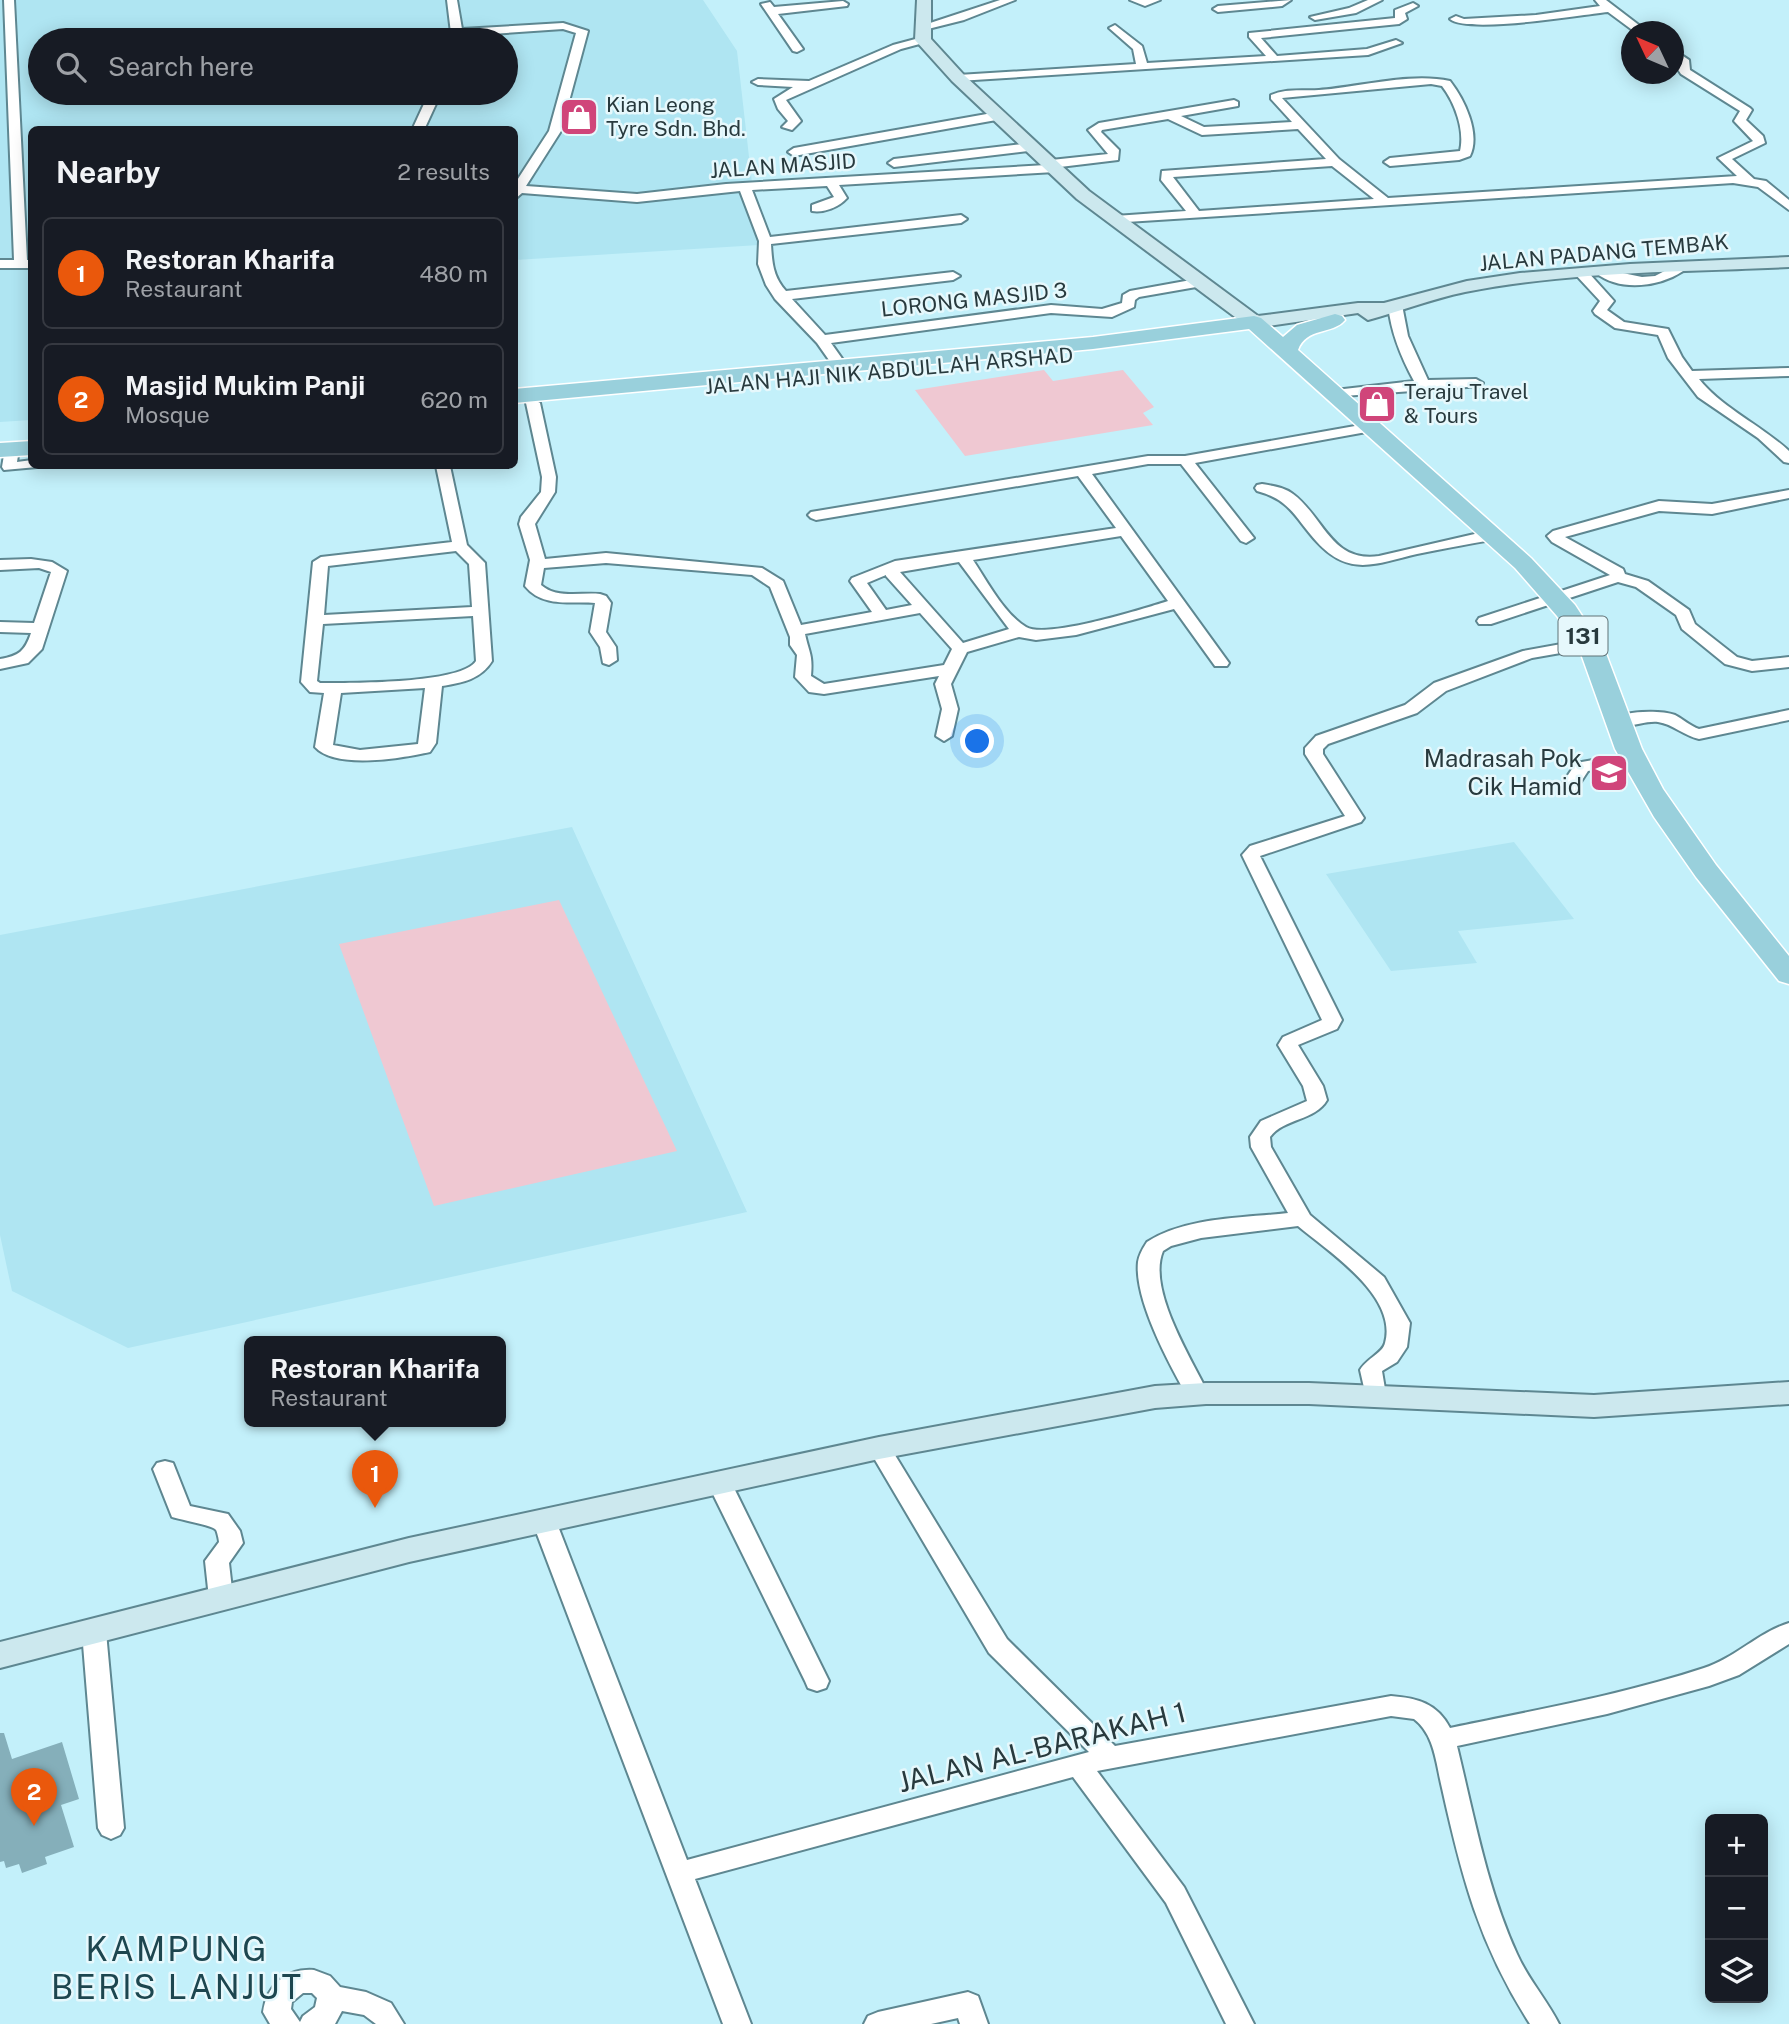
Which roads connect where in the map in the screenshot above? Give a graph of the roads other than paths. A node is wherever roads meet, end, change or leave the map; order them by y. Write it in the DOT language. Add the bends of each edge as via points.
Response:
graph roads {
  1 [pos="9,0"];
  2 [pos="452,0"];
  3 [pos="764,0"];
  4 [pos="924,0"];
  5 [pos="1010,0"];
  6 [pos="1135,0"];
  7 [pos="1155,0"];
  8 [pos="1377,0"];
  9 [pos="1600,0"];
  10 [pos="843,4"];
  11 [pos="1413,6"];
  12 [pos="1296,8"];
  13 [pos="1609,8"];
  14 [pos="1218,9"];
  15 [pos="771,11"];
  16 [pos="1456,19"];
  17 [pos="1627,21"];
  18 [pos="455,28"];
  19 [pos="1115,28"];
  20 [pos="518,30"];
  21 [pos="1293,31"];
  22 [pos="923,34"];
  23 [pos="1319,43"];
  24 [pos="1396,44"];
  25 [pos="797,49"];
  26 [pos="1331,56"];
  27 [pos="1274,59"];
  28 [pos="1142,66"];
  29 [pos="817,68"];
  30 [pos="1684,70"];
  31 [pos="840,72"];
  32 [pos="958,78"];
  33 [pos="758,82"];
  34 [pos="805,86"];
  35 [pos="1234,104"];
  36 [pos="429,105"];
  37 [pos="1169,115"];
  38 [pos="998,116"];
  39 [pos="1302,125"];
  40 [pos="420,126"];
  41 [pos="788,127"];
  42 [pos="1032,146"];
  43 [pos="794,152"];
  44 [pos="1335,162"];
  45 [pos="1390,162"];
  46 [pos="894,163"];
  47 [pos="1053,166"];
  48 [pos="1749,180"];
  49 [pos="830,181"];
  50 [pos="745,187"];
  51 [pos="518,188"];
  52 [pos="518,191"];
  53 [pos="1383,200"];
  54 [pos="1789,206"];
  55 [pos="816,208"];
  56 [pos="1193,211"];
  57 [pos="961,219"];
  58 [pos="1115,220"];
  59 [pos="765,241"];
  60 [pos="1789,262"];
  61 [pos="0,264"];
  62 [pos="26,264"];
  63 [pos="1582,274"];
  64 [pos="953,276"];
  65 [pos="1202,282"];
  66 [pos="780,296"];
  67 [pos="1228,301"];
  68 [pos="1389,306"];
  69 [pos="1327,317"];
  70 [pos="1258,326"];
  71 [pos="822,340"];
  72 [pos="1286,352"];
  73 [pos="841,367"];
  74 [pos="1789,372"];
  75 [pos="1689,375"];
  76 [pos="1476,383"];
  77 [pos="1423,384"];
  78 [pos="1335,394"];
  79 [pos="521,401"];
  80 [pos="1372,427"];
  81 [pos="28,438"];
  82 [pos="11,446"];
  83 [pos="1789,459"];
  84 [pos="1185,460"];
  85 [pos="28,465"];
  86 [pos="444,469"];
  87 [pos="1083,471"];
  88 [pos="1262,488"];
  89 [pos="1789,494"];
  90 [pos="816,515"];
  91 [pos="1124,531"];
  92 [pos="1492,535"];
  93 [pos="1247,538"];
  94 [pos="460,545"];
  95 [pos="963,556"];
  96 [pos="538,564"];
  97 [pos="0,565"];
  98 [pos="895,566"];
  99 [pos="1618,577"];
  100 [pos="1556,598"];
  101 [pos="1178,603"];
  102 [pos="923,608"];
  103 [pos="482,611"];
  104 [pos="882,615"];
  105 [pos="316,620"];
  106 [pos="1485,621"];
  107 [pos="0,627"];
  108 [pos="42,628"];
  109 [pos="795,631"];
  110 [pos="1021,631"];
  111 [pos="1590,644"];
  112 [pos="960,649"];
  113 [pos="609,660"];
  114 [pos="1221,663"];
  115 [pos="1789,663"];
  116 [pos="0,664"];
  117 [pos="950,669"];
  118 [pos="434,682"];
  119 [pos="333,688"];
  120 [pos="1789,715"];
  121 [pos="1619,721"];
  122 [pos="944,736"];
  123 [pos="1633,758"];
  124 [pos="1569,787"];
  125 [pos="1789,975"];
  126 [pos="1302,1219"];
  127 [pos="1197,1393"];
  128 [pos="1789,1393"];
  129 [pos="1375,1395"];
  130 [pos="878,1448"];
  131 [pos="165,1469"];
  132 [pos="719,1482"];
  133 [pos="544,1521"];
  134 [pos="221,1598"];
  135 [pos="94,1632"];
  136 [pos="1789,1632"];
  137 [pos="0,1655"];
  138 [pos="817,1681"];
  139 [pos="1443,1739"];
  140 [pos="1110,1758"];
  141 [pos="1079,1766"];
  142 [pos="110,1828"];
  143 [pos="678,1872"];
  144 [pos="323,2016"];
  145 [pos="288,2024"];
  146 [pos="390,2024"];
  147 [pos="737,2024"];
  148 [pos="877,2024"];
  149 [pos="974,2024"];
  150 [pos="1240,2024"];
  151 [pos="1545,2024"];
  1 -- 62 [label="street"];
  2 -- 18 [label="street"];
  3 -- 15 [label="street"];
  4 -- 22 [label="main road"];
  5 -- 22 [label="street"];
  6 -- 7 [label="street"];
  8 -- 12 [label="street" via="1352,11"];
  9 -- 13 [label="street"];
  10 -- 15 [label="street"];
  11 -- 21 [label="street" via="1399,12 1399,21"];
  12 -- 14 [label="street"];
  12 -- 21 [label="street"];
  13 -- 16 [label="street" via="1536,18"];
  13 -- 17 [label="street"];
  15 -- 25 [label="street"];
  19 -- 28 [label="street" via="1138,48"];
  20 -- 51 [label="street" via="563,26 583,31 555,131"];
  21 -- 27 [label="street" via="1252,36"];
  22 -- 31 [label="street"];
  22 -- 32 [label="main road"];
  23 -- 26 [label="street"];
  24 -- 26 [label="street"];
  26 -- 27 [label="street"];
  27 -- 28 [label="street"];
  28 -- 32 [label="street"];
  29 -- 31 [label="street"];
  30 -- 48 [label="street" via="1746,110 1740,121 1759,143 1724,158"];
  31 -- 34 [label="street"];
  32 -- 38 [label="main road"];
  33 -- 34 [label="street"];
  34 -- 41 [label="street" via="780,99 795,121"];
  35 -- 37 [label="street"];
  36 -- 40 [label="street"];
  37 -- 39 [label="street" via="1202,131"];
  37 -- 47 [label="street, JALAN MASJID" via="1094,130 1115,154 1112,158"];
  38 -- 42 [label="main road"];
  38 -- 43 [label="street"];
  39 -- 44 [label="street"];
  39 -- 45 [label="street" via="1275,97 1446,83 1469,139 1466,153"];
  42 -- 46 [label="street"];
  42 -- 47 [label="main road"];
  44 -- 53 [label="street"];
  44 -- 56 [label="street" via="1165,176"];
  47 -- 49 [label="street, JALAN MASJID"];
  47 -- 58 [label="main road"];
  48 -- 53 [label="street"];
  48 -- 54 [label="street" via="1762,184"];
  49 -- 50 [label="street, JALAN MASJID"];
  49 -- 55 [label="street" via="841,198"];
  50 -- 52 [label="street, JALAN MASJID" via="637,198"];
  50 -- 59 [label="street"];
  53 -- 56 [label="street"];
  56 -- 58 [label="street"];
  57 -- 59 [label="street"];
  58 -- 65 [label="main road"];
  59 -- 66 [label="street" via="765,264"];
  60 -- 63 [label="main road, JALAN PADANG TEMBAK"];
  61 -- 62 [label="street"];
  63 -- 68 [label="main road, JALAN PADANG TEMBAK" via="1506,282"];
  63 -- 75 [label="street" via="1606,301 1600,311 1620,326 1663,332"];
  64 -- 66 [label="street"];
  65 -- 67 [label="main road"];
  65 -- 71 [label="street, LORONG MASJID 3" via="1135,293 1125,308 1102,313 1051,309"];
  66 -- 71 [label="street"];
  67 -- 69 [label="main road" via="1263,313"];
  67 -- 70 [label="main road"];
  68 -- 69 [label="main road, JALAN PADANG TEMBAK" via="1364,316"];
  68 -- 77 [label="street" via="1402,345"];
  69 -- 70 [label="main road, JALAN PADANG TEMBAK"];
  69 -- 72 [label="main road" via="1296,333"];
  70 -- 72 [label="main road, 131"];
  70 -- 73 [label="main road, JALAN HAJI NIK ABDULLAH ARSHAD"];
  70 -- 79 [label="main road, JALAN HAJI NIK ABDULLAH ARSHAD" via="1042,358"];
  71 -- 73 [label="street"];
  72 -- 78 [label="main road, 131"];
  73 -- 79 [label="main road, JALAN HAJI NIK ABDULLAH ARSHAD"];
  74 -- 75 [label="street"];
  75 -- 83 [label="street" via="1715,404 1763,435"];
  76 -- 77 [label="street"];
  77 -- 78 [label="street"];
  78 -- 80 [label="main road, 131"];
  79 -- 96 [label="street" via="549,477 548,492 527,524"];
  80 -- 84 [label="street"];
  80 -- 92 [label="main road, 131"];
  81 -- 82 [label="main road"];
  82 -- 85 [label="street" via="9,467"];
  84 -- 87 [label="street" via="1151,460"];
  84 -- 93 [label="street"];
  86 -- 94 [label="street"];
  87 -- 90 [label="street"];
  87 -- 91 [label="street"];
  88 -- 92 [label="street" via="1283,492 1322,541 1359,561 1383,560"];
  89 -- 99 [label="street" via="1712,509 1659,506 1555,536 1617,572"];
  91 -- 95 [label="street"];
  91 -- 101 [label="street"];
  92 -- 100 [label="main road, 131"];
  94 -- 103 [label="street" via="477,563"];
  94 -- 105 [label="street" via="321,562"];
  95 -- 98 [label="street"];
  95 -- 110 [label="street"];
  96 -- 109 [label="street" via="606,558 756,571 777,584"];
  96 -- 113 [label="street" via="533,586 538,592 553,598 592,597 603,603 598,632 608,647"];
  97 -- 108 [label="street" via="40,565 59,572"];
  98 -- 102 [label="street" via="892,573"];
  98 -- 104 [label="street" via="858,581"];
  99 -- 100 [label="street"];
  99 -- 115 [label="street" via="1642,584 1684,613 1688,626 1731,662 1752,666"];
  100 -- 106 [label="street"];
  100 -- 111 [label="main road, 131"];
  101 -- 110 [label="street" via="1124,621 1041,634"];
  101 -- 114 [label="street"];
  102 -- 104 [label="street"];
  102 -- 112 [label="street"];
  103 -- 105 [label="street"];
  103 -- 118 [label="street" via="484,661 477,671"];
  104 -- 109 [label="street"];
  105 -- 119 [label="street" via="309,682 316,688"];
  107 -- 108 [label="street"];
  108 -- 116 [label="street" via="30,655"];
  109 -- 117 [label="street" via="806,658 803,677 815,688"];
  110 -- 112 [label="street"];
  111 -- 121 [label="main road, 131"];
  111 -- 126 [label="street" via="1529,654 1440,687 1411,709 1322,740 1314,754 1355,818 1251,855 1332,1020 1294,1037 1288,1045 1317,1096 1314,1105 1268,1126 1260,1137 1261,1147"];
  112 -- 117 [label="street"];
  117 -- 122 [label="street" via="943,684 950,709"];
  118 -- 119 [label="street"];
  118 -- 119 [label="street" via="424,748 354,756 324,747"];
  120 -- 121 [label="street" via="1699,734 1660,717"];
  121 -- 123 [label="main road, 131"];
  123 -- 124 [label="street" via="1581,767"];
  123 -- 125 [label="main road, 131" via="1697,857"];
  126 -- 127 [label="street" via="1187,1234 1166,1239 1150,1254 1151,1291"];
  126 -- 129 [label="street" via="1376,1282 1399,1323 1396,1347 1371,1370"];
  127 -- 129 [label="main road"];
  127 -- 130 [label="main road" via="1078,1409"];
  128 -- 129 [label="main road" via="1566,1406"];
  130 -- 132 [label="main road"];
  130 -- 140 [label="street" via="998,1646"];
  131 -- 134 [label="street" via="180,1511 216,1518 227,1526 231,1544 217,1565"];
  132 -- 133 [label="main road"];
  132 -- 138 [label="street"];
  133 -- 134 [label="main road"];
  133 -- 143 [label="street"];
  134 -- 135 [label="main road"];
  135 -- 137 [label="main road"];
  135 -- 142 [label="street"];
  136 -- 139 [label="street" via="1709,1676 1606,1704"];
  139 -- 140 [label="street, JALAN AL-BARAKAH 1" via="1424,1711 1391,1706"];
  139 -- 151 [label="street" via="1496,1936"];
  140 -- 141 [label="street, JALAN AL-BARAKAH 1"];
  141 -- 143 [label="street, JALAN AL-BARAKAH 1"];
  141 -- 150 [label="street" via="1175,1895"];
  143 -- 147 [label="street"];
  144 -- 145 [label="street" via="325,1986 312,1980 283,1992 277,2005 280,2018"];
  144 -- 146 [label="street" via="376,2007"];
  148 -- 149 [label="street" via="968,2004"];
}
